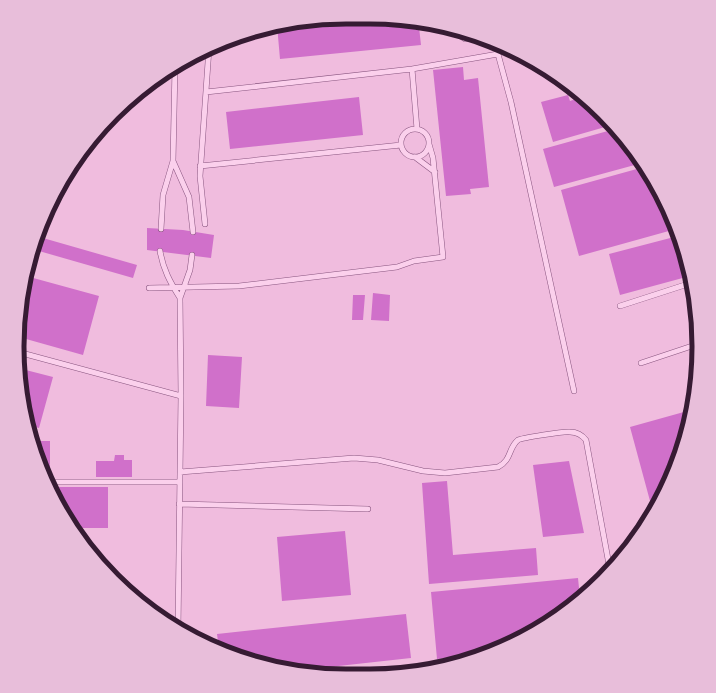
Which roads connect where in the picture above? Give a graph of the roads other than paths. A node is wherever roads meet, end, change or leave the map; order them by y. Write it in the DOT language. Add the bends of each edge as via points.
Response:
graph roads {
  1 [pos="497,51"];
  2 [pos="498,54"];
  3 [pos="209,55"];
  4 [pos="412,70"];
  5 [pos="175,73"];
  6 [pos="206,92"];
  7 [pos="417,129"];
  8 [pos="429,144"];
  9 [pos="401,145"];
  10 [pos="415,157"];
  11 [pos="172,161"];
  12 [pos="200,166"];
  13 [pos="435,172"];
  14 [pos="205,224"];
  15 [pos="161,229"];
  16 [pos="193,232"];
  17 [pos="160,251"];
  18 [pos="192,255"];
  19 [pos="686,284"];
  20 [pos="173,286"];
  21 [pos="184,286"];
  22 [pos="149,288"];
  23 [pos="180,298"];
  24 [pos="620,306"];
  25 [pos="692,346"];
  26 [pos="24,354"];
  27 [pos="641,363"];
  28 [pos="574,391"];
  29 [pos="181,396"];
  30 [pos="180,472"];
  31 [pos="54,482"];
  32 [pos="180,482"];
  33 [pos="179,504"];
  34 [pos="368,509"];
  35 [pos="609,563"];
  36 [pos="178,622"];
  1 -- 2 [label="lane"];
  2 -- 4 [label="lane"];
  2 -- 28 [label="lane" via="511,102"];
  3 -- 6 [label="lane"];
  4 -- 6 [label="lane"];
  4 -- 7 [label="lane"];
  5 -- 11 [label="lane"];
  6 -- 12 [label="lane"];
  7 -- 8 [label="lane" via="426,135"];
  7 -- 9 [label="lane" via="405,133"];
  8 -- 10 [label="lane" via="426,153"];
  8 -- 13 [label="lane"];
  9 -- 10 [label="lane" via="405,153"];
  9 -- 12 [label="lane"];
  10 -- 13 [label="lane"];
  11 -- 15 [label="lane" via="163,194"];
  11 -- 16 [label="lane" via="188,196"];
  12 -- 14 [label="lane" via="200,192"];
  13 -- 21 [label="lane" via="442,257 414,261 397,267 239,286"];
  17 -- 20 [label="lane" via="163,266"];
  18 -- 21 [label="lane"];
  19 -- 24 [label="lane"];
  20 -- 21 [label="lane"];
  20 -- 22 [label="lane"];
  20 -- 23 [label="lane"];
  21 -- 23 [label="lane"];
  23 -- 29 [label="lane"];
  25 -- 27 [label="lane"];
  26 -- 29 [label="lane"];
  29 -- 30 [label="lane"];
  30 -- 32 [label="lane"];
  30 -- 35 [label="lane" via="354,458 446,473 498,467 505,463 519,439 570,432 580,434 586,440"];
  31 -- 32 [label="lane"];
  32 -- 33 [label="lane"];
  33 -- 34 [label="lane"];
  33 -- 36 [label="lane"];
}
